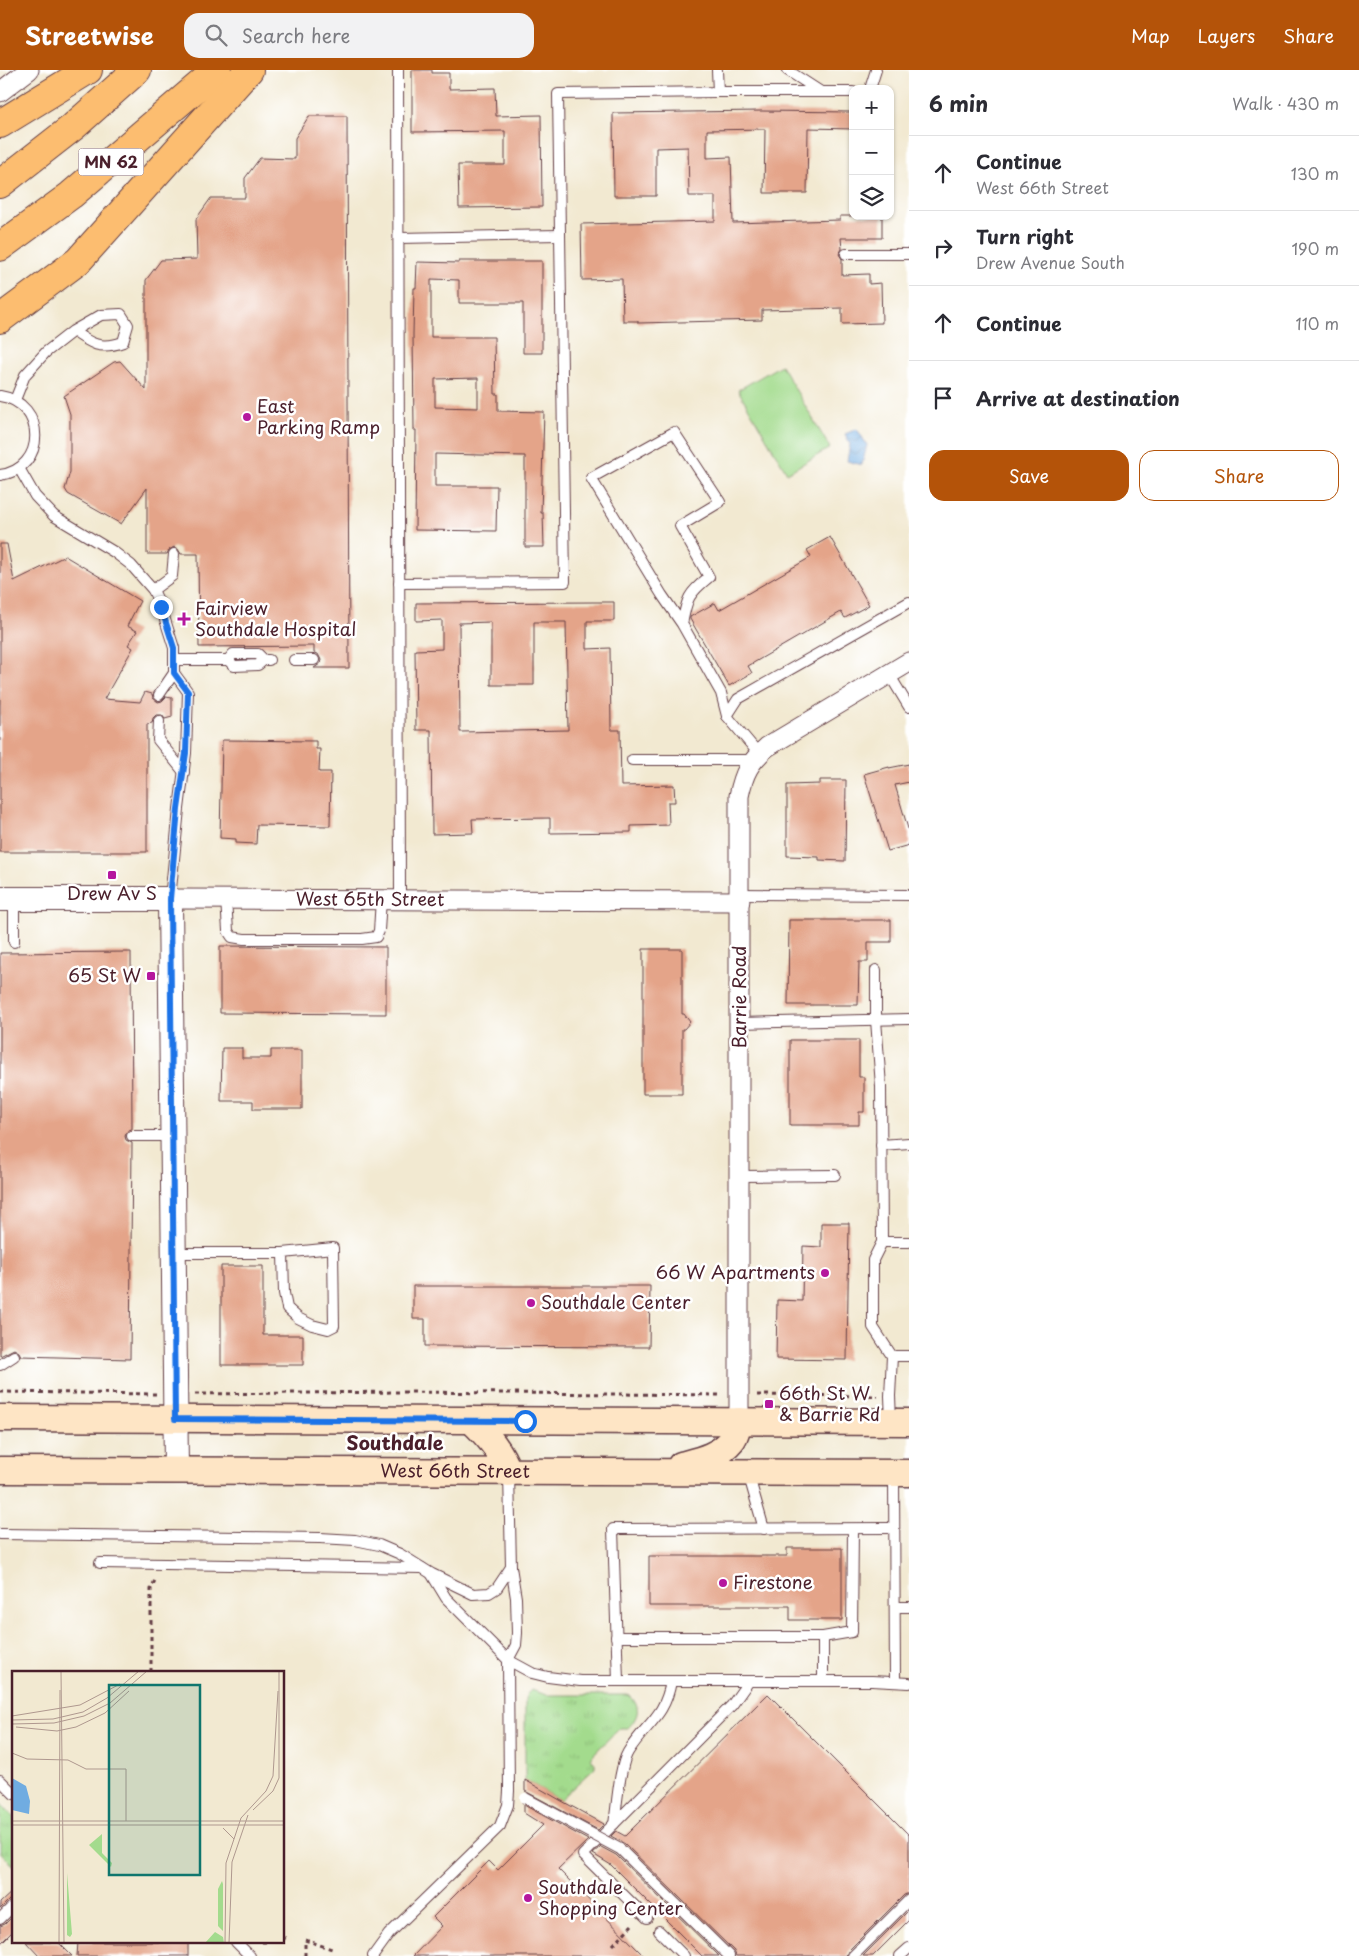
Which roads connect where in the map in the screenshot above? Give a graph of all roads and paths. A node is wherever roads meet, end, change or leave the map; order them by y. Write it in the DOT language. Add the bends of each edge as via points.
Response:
graph roads {
  1 [pos="29,70"];
  2 [pos="88,70"];
  3 [pos="138,70"];
  4 [pos="217,70"];
  5 [pos="249,70"];
  6 [pos="398,70"];
  7 [pos="717,70"];
  8 [pos="787,70"];
  9 [pos="876,70"];
  10 [pos="871,85"];
  11 [pos="0,92"];
  12 [pos="718,92"];
  13 [pos="821,92"];
  14 [pos="849,92"];
  15 [pos="0,124"];
  16 [pos="0,184"];
  17 [pos="560,235"];
  18 [pos="399,238"];
  19 [pos="0,247"];
  20 [pos="846,254"];
  21 [pos="909,254"];
  22 [pos="0,319"];
  23 [pos="73,330"];
  24 [pos="0,396"];
  25 [pos="15,400"];
  26 [pos="19,468"];
  27 [pos="0,475"];
  28 [pos="174,554"];
  29 [pos="400,584"];
  30 [pos="154,590"];
  31 [pos="909,602"];
  32 [pos="682,624"];
  33 [pos="174,660"];
  34 [pos="267,660"];
  35 [pos="294,660"];
  36 [pos="314,660"];
  37 [pos="909,662"];
  38 [pos="174,673"];
  39 [pos="889,674"];
  40 [pos="159,695"];
  41 [pos="909,707"];
  42 [pos="727,716"];
  43 [pos="159,721"];
  44 [pos="756,757"];
  45 [pos="632,760"];
  46 [pos="184,772"];
  47 [pos="909,895"];
  48 [pos="740,898"];
  49 [pos="7,899"];
  50 [pos="170,899"];
  51 [pos="226,899"];
  52 [pos="381,899"];
  53 [pos="400,899"];
  54 [pos="14,942"];
  55 [pos="876,970"];
  56 [pos="909,1019"];
  57 [pos="876,1020"];
  58 [pos="740,1023"];
  59 [pos="132,1136"];
  60 [pos="171,1136"];
  61 [pos="909,1143"];
  62 [pos="881,1145"];
  63 [pos="834,1175"];
  64 [pos="740,1176"];
  65 [pos="882,1242"];
  66 [pos="909,1242"];
  67 [pos="172,1253"];
  68 [pos="283,1253"];
  69 [pos="14,1356"];
  70 [pos="892,1356"];
  71 [pos="909,1356"];
  72 [pos="0,1365"];
  73 [pos="0,1392"];
  74 [pos="153,1394"];
  75 [pos="194,1394"];
  76 [pos="722,1394"];
  77 [pos="753,1395"];
  78 [pos="890,1396"];
  79 [pos="0,1418"];
  80 [pos="175,1419"];
  81 [pos="471,1420"];
  82 [pos="739,1421"];
  83 [pos="900,1422"];
  84 [pos="0,1470"];
  85 [pos="176,1470"];
  86 [pos="509,1472"];
  87 [pos="748,1472"];
  88 [pos="654,1473"];
  89 [pos="901,1473"];
  90 [pos="853,1528"];
  91 [pos="894,1528"];
  92 [pos="764,1530"];
  93 [pos="0,1534"];
  94 [pos="100,1563"];
  95 [pos="163,1564"];
  96 [pos="511,1567"];
  97 [pos="422,1568"];
  98 [pos="432,1574"];
  99 [pos="895,1607"];
  100 [pos="909,1607"];
  101 [pos="616,1637"];
  102 [pos="823,1637"];
  103 [pos="508,1660"];
  104 [pos="151,1671"];
  105 [pos="618,1681"];
  106 [pos="671,1681"];
  107 [pos="749,1681"];
  108 [pos="823,1681"];
  109 [pos="895,1682"];
  110 [pos="909,1683"];
  111 [pos="0,1780"];
  112 [pos="509,1791"];
  113 [pos="12,1792"];
  114 [pos="614,1824"];
  115 [pos="909,1900"];
  116 [pos="12,1907"];
  117 [pos="646,1918"];
  118 [pos="0,1919"];
  119 [pos="632,1925"];
  120 [pos="659,1931"];
  121 [pos="238,1944"];
  122 [pos="613,1945"];
  123 [pos="909,1948"];
  124 [pos="332,1949"];
  125 [pos="250,1956"];
  126 [pos="305,1956"];
  127 [pos="374,1956"];
  128 [pos="684,1956"];
  129 [pos="730,1956"];
  130 [pos="853,1956"];
  131 [pos="900,1956"];
  1 -- 11 [label="street"];
  2 -- 15 [label="highway"];
  3 -- 16 [label="highway, MN 62"];
  4 -- 19 [label="highway, MN 62" via="71,195"];
  5 -- 22 [label="highway" via="78,261"];
  6 -- 18 [label="lane"];
  7 -- 12 [label="lane"];
  8 -- 13 [label="lane"];
  9 -- 10 [label="lane"];
  12 -- 13 [label="lane"];
  12 -- 17 [label="lane" via="558,94"];
  13 -- 14 [label="lane"];
  17 -- 18 [label="lane"];
  17 -- 29 [label="lane" via="564,582"];
  18 -- 29 [label="lane"];
  20 -- 21 [label="lane"];
  23 -- 23 [label="lane" via="101,316 121,314 128,325 123,342 112,346 92,344"];
  23 -- 25 [label="lane" via="25,375"];
  24 -- 25 [label="lane"];
  25 -- 26 [label="lane" via="33,420 36,433 35,446"];
  26 -- 27 [label="lane"];
  26 -- 30 [label="lane" via="35,496 54,516 131,564"];
  28 -- 30 [label="lane" via="172,576"];
  29 -- 53 [label="lane"];
  30 -- 33 [label="lane" via="174,648"];
  31 -- 42 [label="lane" via="738,699"];
  32 -- 32 [label="lane" via="591,478 674,432 720,502 680,526 709,577 693,589"];
  32 -- 42 [label="lane" via="722,693"];
  33 -- 34 [label="lane" via="228,660 234,666 258,665"];
  33 -- 38 [label="lane"];
  35 -- 36 [label="lane"];
  37 -- 39 [label="street"];
  38 -- 40 [label="lane"];
  38 -- 46 [label="lane" via="188,692"];
  39 -- 41 [label="lane"];
  39 -- 44 [label="street" via="767,747"];
  42 -- 44 [label="lane"];
  43 -- 46 [label="lane" via="158,740"];
  44 -- 45 [label="lane"];
  44 -- 48 [label="street, Barrie Road" via="743,777 740,796"];
  46 -- 50 [label="lane"];
  47 -- 48 [label="lane"];
  48 -- 53 [label="street, West 65th Street"];
  48 -- 58 [label="street, Barrie Road"];
  49 -- 50 [label="street, West 65th Street"];
  49 -- 54 [label="lane"];
  50 -- 51 [label="street, West 65th Street"];
  50 -- 60 [label="street"];
  51 -- 52 [label="street, West 65th Street"];
  51 -- 52 [label="lane" via="228,931 232,937 362,940 376,937 379,931"];
  52 -- 53 [label="street, West 65th Street"];
  55 -- 57 [label="lane"];
  56 -- 57 [label="lane"];
  57 -- 58 [label="lane"];
  57 -- 62 [label="lane"];
  58 -- 64 [label="street, Barrie Road"];
  59 -- 60 [label="lane"];
  60 -- 67 [label="street"];
  61 -- 62 [label="lane"];
  62 -- 65 [label="lane"];
  63 -- 64 [label="lane"];
  64 -- 82 [label="street, Barrie Road"];
  65 -- 66 [label="lane"];
  65 -- 70 [label="lane" via="873,1260 873,1327"];
  67 -- 68 [label="lane"];
  67 -- 80 [label="street"];
  68 -- 68 [label="lane" via="333,1248 334,1326 328,1329 312,1325 287,1308"];
  69 -- 72 [label="lane"];
  70 -- 71 [label="lane"];
  70 -- 78 [label="lane"];
  73 -- 74 [label="path"];
  75 -- 76 [label="path"];
  77 -- 78 [label="path"];
  78 -- 83 [label="lane"];
  79 -- 80 [label="main road"];
  80 -- 81 [label="main road"];
  80 -- 85 [label="street"];
  81 -- 82 [label="main road"];
  81 -- 86 [label="main road" via="490,1438"];
  82 -- 83 [label="main road"];
  82 -- 88 [label="main road" via="733,1439 710,1458"];
  84 -- 85 [label="main road, West 66th Street"];
  85 -- 86 [label="main road, West 66th Street"];
  86 -- 88 [label="main road, West 66th Street"];
  86 -- 96 [label="lane"];
  87 -- 88 [label="main road, West 66th Street"];
  87 -- 89 [label="main road, West 66th Street"];
  87 -- 92 [label="lane"];
  89 -- 91 [label="lane"];
  90 -- 91 [label="lane"];
  90 -- 92 [label="lane"];
  90 -- 102 [label="lane" via="852,1632"];
  91 -- 99 [label="lane"];
  92 -- 101 [label="lane" via="613,1528"];
  93 -- 97 [label="lane" via="355,1540 379,1545"];
  94 -- 95 [label="lane"];
  95 -- 97 [label="lane"];
  95 -- 104 [label="path" via="151,1589"];
  96 -- 98 [label="lane" via="497,1588 489,1593 473,1594"];
  96 -- 103 [label="lane" via="517,1633 516,1645"];
  97 -- 98 [label="lane"];
  98 -- 103 [label="lane" via="446,1598"];
  99 -- 100 [label="lane"];
  99 -- 109 [label="lane"];
  101 -- 102 [label="lane"];
  101 -- 105 [label="lane"];
  102 -- 108 [label="lane"];
  103 -- 105 [label="lane" via="548,1677"];
  103 -- 112 [label="lane"];
  105 -- 106 [label="lane"];
  106 -- 107 [label="lane"];
  106 -- 114 [label="lane" via="669,1697 662,1711 628,1753"];
  107 -- 108 [label="lane"];
  107 -- 114 [label="lane" via="732,1705"];
  108 -- 109 [label="lane"];
  109 -- 110 [label="lane"];
  111 -- 113 [label="lane"];
  112 -- 127 [label="lane" via="508,1805 500,1826 389,1934"];
  112 -- 129 [label="lane, bridge" via="620,1849"];
  114 -- 117 [label="lane" via="583,1855"];
  115 -- 130 [label="lane"];
  116 -- 118 [label="lane"];
  119 -- 122 [label="path"];
  120 -- 128 [label="lane"];
  121 -- 125 [label="lane"];
  123 -- 131 [label="lane"];
  124 -- 126 [label="path" via="305,1940"];
}
